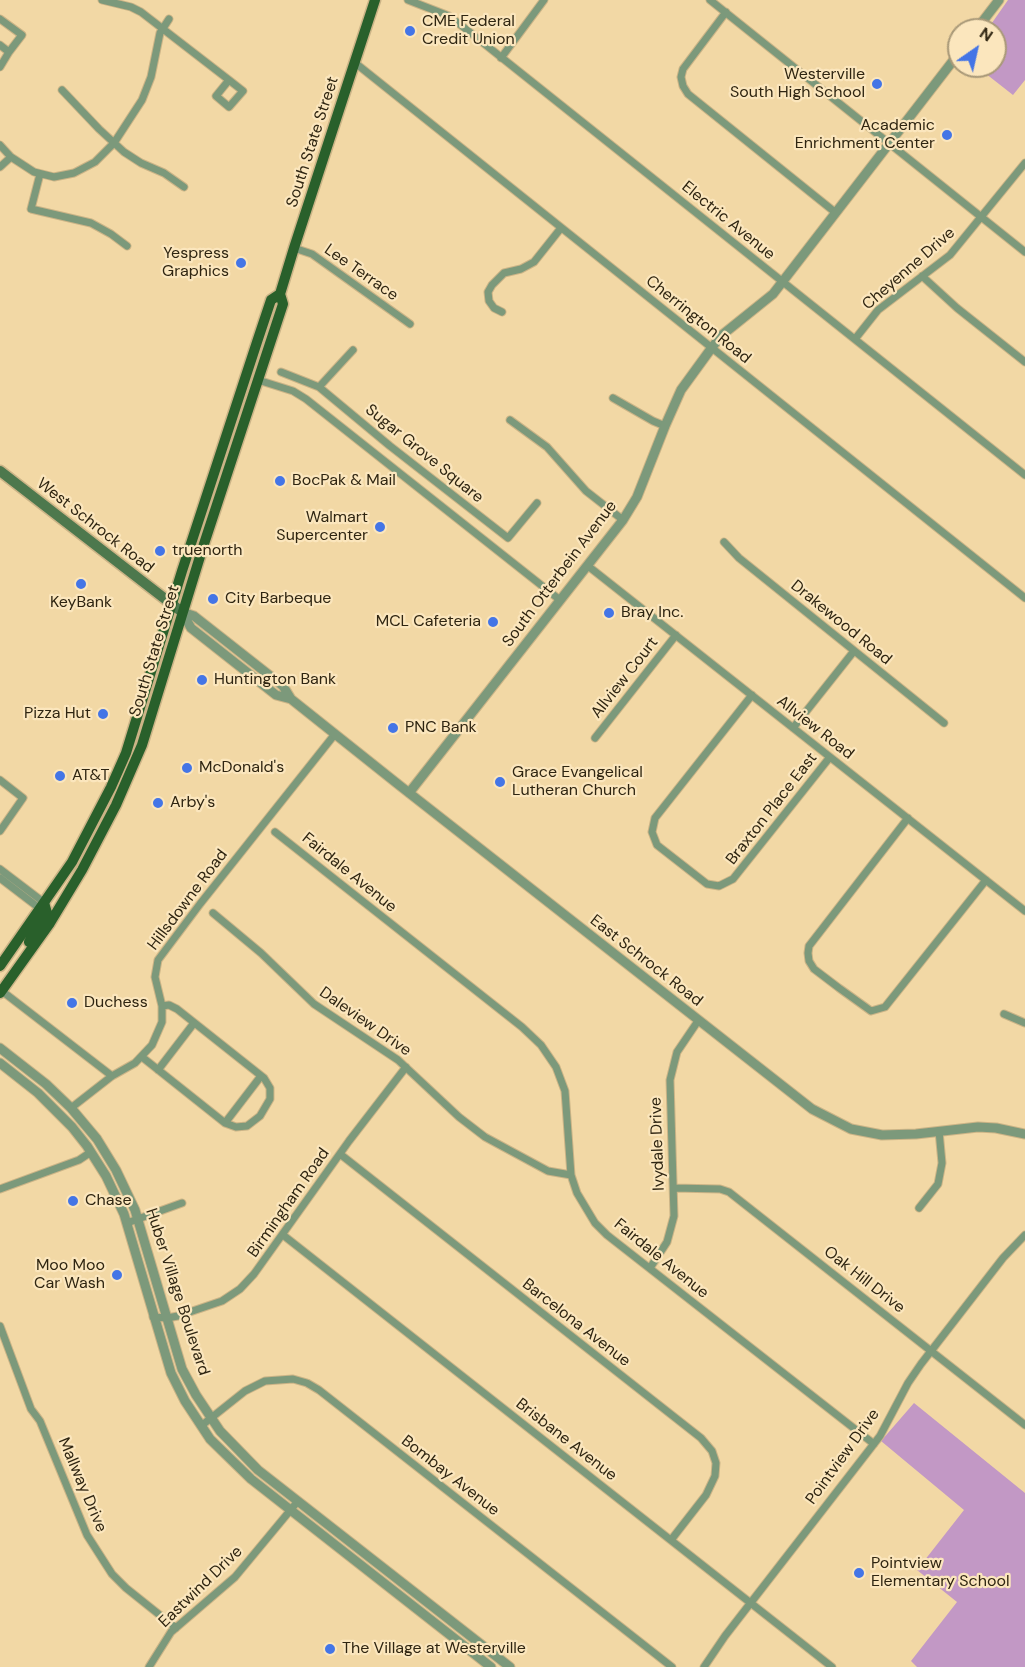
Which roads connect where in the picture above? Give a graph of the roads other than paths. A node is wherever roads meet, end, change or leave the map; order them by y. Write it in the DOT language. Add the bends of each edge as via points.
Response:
graph roads {
  1 [pos="102,0"];
  2 [pos="375,0"];
  3 [pos="408,0"];
  4 [pos="544,0"];
  5 [pos="710,0"];
  6 [pos="999,0"];
  7 [pos="726,12"];
  8 [pos="985,18"];
  9 [pos="169,19"];
  10 [pos="0,20"];
  11 [pos="163,28"];
  12 [pos="0,45"];
  13 [pos="9,52"];
  14 [pos="501,58"];
  15 [pos="354,62"];
  16 [pos="0,67"];
  17 [pos="947,69"];
  18 [pos="229,80"];
  19 [pos="62,90"];
  20 [pos="114,143"];
  21 [pos="890,143"];
  22 [pos="1,148"];
  23 [pos="11,157"];
  24 [pos="1025,163"];
  25 [pos="0,167"];
  26 [pos="40,174"];
  27 [pos="184,187"];
  28 [pos="836,213"];
  29 [pos="982,218"];
  30 [pos="561,228"];
  31 [pos="127,246"];
  32 [pos="294,248"];
  33 [pos="1025,252"];
  34 [pos="922,276"];
  35 [pos="783,282"];
  36 [pos="275,297"];
  37 [pos="502,312"];
  38 [pos="265,319"];
  39 [pos="410,324"];
  40 [pos="855,339"];
  41 [pos="712,348"];
  42 [pos="353,350"];
  43 [pos="1025,362"];
  44 [pos="282,372"];
  45 [pos="246,376"];
  46 [pos="258,380"];
  47 [pos="320,387"];
  48 [pos="614,398"];
  49 [pos="510,420"];
  50 [pos="665,426"];
  51 [pos="232,459"];
  52 [pos="0,471"];
  53 [pos="1025,475"];
  54 [pos="537,503"];
  55 [pos="202,511"];
  56 [pos="623,520"];
  57 [pos="724,542"];
  58 [pos="588,566"];
  59 [pos="1025,598"];
  60 [pos="560,600"];
  61 [pos="172,604"];
  62 [pos="182,612"];
  63 [pos="676,635"];
  64 [pos="854,651"];
  65 [pos="145,694"];
  66 [pos="752,695"];
  67 [pos="944,723"];
  68 [pos="793,728"];
  69 [pos="335,734"];
  70 [pos="596,738"];
  71 [pos="830,757"];
  72 [pos="122,761"];
  73 [pos="133,767"];
  74 [pos="0,780"];
  75 [pos="409,794"];
  76 [pos="908,818"];
  77 [pos="0,831"];
  78 [pos="275,832"];
  79 [pos="80,847"];
  80 [pos="84,866"];
  81 [pos="0,869"];
  82 [pos="0,878"];
  83 [pos="986,880"];
  84 [pos="72,887"];
  85 [pos="48,911"];
  86 [pos="1025,911"];
  87 [pos="213,913"];
  88 [pos="0,966"];
  89 [pos="1,992"];
  90 [pos="162,1006"];
  91 [pos="1004,1014"];
  92 [pos="698,1021"];
  93 [pos="194,1023"];
  94 [pos="1025,1023"];
  95 [pos="0,1048"];
  96 [pos="142,1057"];
  97 [pos="0,1063"];
  98 [pos="406,1067"];
  99 [pos="158,1070"];
  100 [pos="112,1076"];
  101 [pos="261,1076"];
  102 [pos="71,1108"];
  103 [pos="225,1123"];
  104 [pos="939,1131"];
  105 [pos="1025,1134"];
  106 [pos="91,1152"];
  107 [pos="340,1154"];
  108 [pos="571,1175"];
  109 [pos="674,1188"];
  110 [pos="0,1189"];
  111 [pos="182,1203"];
  112 [pos="919,1208"];
  113 [pos="138,1220"];
  114 [pos="127,1223"];
  115 [pos="282,1235"];
  116 [pos="1025,1235"];
  117 [pos="650,1268"];
  118 [pos="167,1318"];
  119 [pos="155,1322"];
  120 [pos="0,1326"];
  121 [pos="931,1350"];
  122 [pos="210,1419"];
  123 [pos="1025,1425"];
  124 [pos="201,1426"];
  125 [pos="874,1444"];
  126 [pos="298,1501"];
  127 [pos="290,1510"];
  128 [pos="670,1540"];
  129 [pos="750,1602"];
  130 [pos="176,1628"];
  131 [pos="148,1667"];
  132 [pos="491,1667"];
  133 [pos="510,1667"];
  134 [pos="672,1667"];
  135 [pos="704,1667"];
  136 [pos="832,1667"];
  1 -- 11 [label="street" via="131,7"];
  2 -- 15 [label="main road, South State Street"];
  3 -- 14 [label="street, Electric Avenue" via="448,16"];
  4 -- 14 [label="street"];
  5 -- 7 [label="street"];
  6 -- 8 [label="street"];
  7 -- 21 [label="street"];
  7 -- 28 [label="street" via="683,69 683,86"];
  9 -- 11 [label="street"];
  10 -- 13 [label="street" via="22,35"];
  11 -- 18 [label="street"];
  11 -- 20 [label="street" via="145,94"];
  12 -- 13 [label="street"];
  13 -- 16 [label="street"];
  14 -- 35 [label="street, Electric Avenue"];
  15 -- 30 [label="street, Cherrington Road"];
  15 -- 32 [label="main road, South State Street"];
  17 -- 21 [label="street, South Otterbein Avenue"];
  19 -- 20 [label="street"];
  20 -- 26 [label="street" via="95,162 75,173 54,177"];
  20 -- 27 [label="street"];
  21 -- 28 [label="street, South Otterbein Avenue"];
  21 -- 29 [label="street"];
  22 -- 23 [label="street"];
  23 -- 25 [label="street"];
  23 -- 26 [label="street"];
  24 -- 29 [label="street, Cheyenne Drive"];
  26 -- 31 [label="street" via="31,209 91,223"];
  28 -- 35 [label="street, South Otterbein Avenue"];
  29 -- 33 [label="street"];
  29 -- 34 [label="street, Cheyenne Drive" via="950,255"];
  30 -- 37 [label="street" via="534,262 504,273 492,285 489,301"];
  30 -- 41 [label="street, Cherrington Road"];
  32 -- 36 [label="main road, South State Street"];
  32 -- 39 [label="street, Lee Terrace" via="312,255"];
  34 -- 40 [label="street, Cheyenne Drive" via="878,310"];
  34 -- 43 [label="street"];
  35 -- 40 [label="street, Electric Avenue"];
  35 -- 41 [label="street, South Otterbein Avenue"];
  36 -- 38 [label="main road, South State Street"];
  36 -- 46 [label="main road, South State Street" via="283,304"];
  38 -- 45 [label="main road, South State Street"];
  38 -- 46 [label="main road" via="266,337 254,372"];
  40 -- 53 [label="street, Electric Avenue"];
  41 -- 50 [label="street, South Otterbein Avenue" via="681,390"];
  41 -- 59 [label="street, Cherrington Road"];
  42 -- 47 [label="street"];
  44 -- 47 [label="street, Sugar Grove Square"];
  45 -- 51 [label="main road" via="250,386 232,441"];
  45 -- 55 [label="main road, South State Street"];
  46 -- 51 [label="main road, South State Street"];
  46 -- 60 [label="street" via="306,399"];
  47 -- 54 [label="street, Sugar Grove Square" via="508,538"];
  48 -- 50 [label="street"];
  49 -- 56 [label="street" via="547,447 572,477"];
  50 -- 56 [label="street, South Otterbein Avenue" via="637,497"];
  51 -- 62 [label="main road, South State Street"];
  52 -- 61 [label="main road, West Schrock Road"];
  55 -- 61 [label="main road, South State Street"];
  55 -- 62 [label="main road" via="204,520 179,601"];
  56 -- 58 [label="street, South Otterbein Avenue"];
  57 -- 64 [label="street, Drakewood Road"];
  58 -- 60 [label="street, South Otterbein Avenue"];
  58 -- 63 [label="street, Allview Road"];
  60 -- 75 [label="street, South Otterbein Avenue"];
  61 -- 62 [label="main road, East Schrock Road"];
  61 -- 65 [label="main road, South State Street"];
  62 -- 69 [label="street, East Schrock Road" via="189,627 276,695 291,699"];
  62 -- 73 [label="main road, South State Street"];
  63 -- 66 [label="street, Allview Road"];
  63 -- 70 [label="street, Allview Court"];
  64 -- 67 [label="street, Drakewood Road"];
  64 -- 68 [label="street"];
  65 -- 72 [label="main road, South State Street"];
  65 -- 73 [label="main road" via="144,715 129,754"];
  66 -- 68 [label="street, Allview Road"];
  66 -- 71 [label="street, Braxton Place East" via="655,818 651,832 657,845 707,884 719,886 733,879"];
  68 -- 71 [label="street, Allview Road"];
  69 -- 75 [label="street, East Schrock Road"];
  69 -- 90 [label="street, Hillsdowne Road" via="161,955 155,977"];
  71 -- 76 [label="street, Allview Road"];
  72 -- 79 [label="main road, South State Street"];
  72 -- 80 [label="main road" via="124,769 87,846"];
  73 -- 80 [label="main road, South State Street"];
  74 -- 77 [label="street" via="23,798"];
  75 -- 92 [label="street, East Schrock Road"];
  76 -- 83 [label="street, Allview Road"];
  76 -- 83 [label="street" via="809,946 809,962 814,969 871,1011 885,1007"];
  78 -- 108 [label="street, Fairdale Avenue" via="541,1045 556,1067 565,1091"];
  79 -- 84 [label="main road" via="68,878"];
  79 -- 85 [label="main road, South State Street"];
  80 -- 84 [label="main road, South State Street"];
  81 -- 85 [label="street"];
  82 -- 85 [label="street"];
  83 -- 86 [label="street, Allview Road"];
  84 -- 85 [label="main road, South State Street"];
  85 -- 88 [label="main road, South State Street"];
  85 -- 89 [label="main road, South State Street" via="24,959"];
  87 -- 98 [label="street, Daleview Drive" via="314,1004"];
  89 -- 100 [label="street"];
  90 -- 93 [label="street" via="170,1005"];
  90 -- 96 [label="street, Hillsdowne Road" via="160,1028"];
  91 -- 94 [label="street"];
  92 -- 104 [label="street, East Schrock Road" via="837,1124 882,1135"];
  92 -- 109 [label="street, Ivydale Drive" via="677,1052 670,1080"];
  93 -- 99 [label="street"];
  93 -- 101 [label="street"];
  95 -- 102 [label="street, Huber Village Boulevard"];
  96 -- 99 [label="street"];
  96 -- 100 [label="street, Hillsdowne Road"];
  97 -- 106 [label="street, Huber Village Boulevard" via="50,1104"];
  98 -- 107 [label="street, Birmingham Road"];
  98 -- 108 [label="street, Daleview Drive" via="485,1137 548,1171"];
  99 -- 103 [label="street"];
  100 -- 102 [label="street, Hillsdowne Road"];
  101 -- 103 [label="street"];
  101 -- 103 [label="street" via="270,1088 270,1099 261,1114 242,1127"];
  102 -- 113 [label="street, Huber Village Boulevard" via="110,1159"];
  104 -- 105 [label="street, East Schrock Road" via="978,1127"];
  104 -- 112 [label="street" via="942,1163 938,1184"];
  106 -- 110 [label="street"];
  106 -- 114 [label="street, Huber Village Boulevard"];
  107 -- 115 [label="street, Birmingham Road"];
  107 -- 128 [label="street, Barcelona Avenue" via="692,1430 712,1451 716,1476"];
  108 -- 117 [label="street, Fairdale Avenue" via="595,1223"];
  109 -- 117 [label="street, Ivydale Drive" via="674,1216 667,1242"];
  109 -- 121 [label="street, Oak Hill Drive" via="729,1192"];
  111 -- 113 [label="street"];
  113 -- 114 [label="street"];
  113 -- 118 [label="street, Huber Village Boulevard"];
  114 -- 119 [label="street, Huber Village Boulevard"];
  115 -- 118 [label="street, Birmingham Road" via="240,1289 222,1301"];
  115 -- 128 [label="street, Brisbane Avenue"];
  116 -- 121 [label="street, Pointview Drive"];
  117 -- 125 [label="street, Fairdale Avenue"];
  118 -- 119 [label="street, Birmingham Road"];
  118 -- 122 [label="street, Huber Village Boulevard" via="182,1369"];
  119 -- 124 [label="street, Huber Village Boulevard" via="171,1373"];
  120 -- 130 [label="street, Mallway Drive" via="31,1409 40,1421 87,1535 112,1574"];
  121 -- 123 [label="street, Oak Hill Drive"];
  121 -- 125 [label="street, Pointview Drive"];
  122 -- 124 [label="street, Bombay Avenue"];
  122 -- 126 [label="street, Huber Village Boulevard" via="240,1453"];
  122 -- 134 [label="street, Bombay Avenue" via="245,1391 265,1381 307,1383"];
  124 -- 127 [label="street, Huber Village Boulevard" via="231,1461"];
  125 -- 129 [label="street, Pointview Drive"];
  126 -- 127 [label="street, Eastwind Drive"];
  126 -- 133 [label="street, Huber Village Boulevard"];
  127 -- 130 [label="street, Eastwind Drive" via="235,1577"];
  127 -- 132 [label="street, Huber Village Boulevard"];
  128 -- 129 [label="street, Brisbane Avenue"];
  129 -- 135 [label="street, Pointview Drive"];
  129 -- 136 [label="street, Brisbane Avenue"];
  130 -- 131 [label="street, Eastwind Drive"];
}
